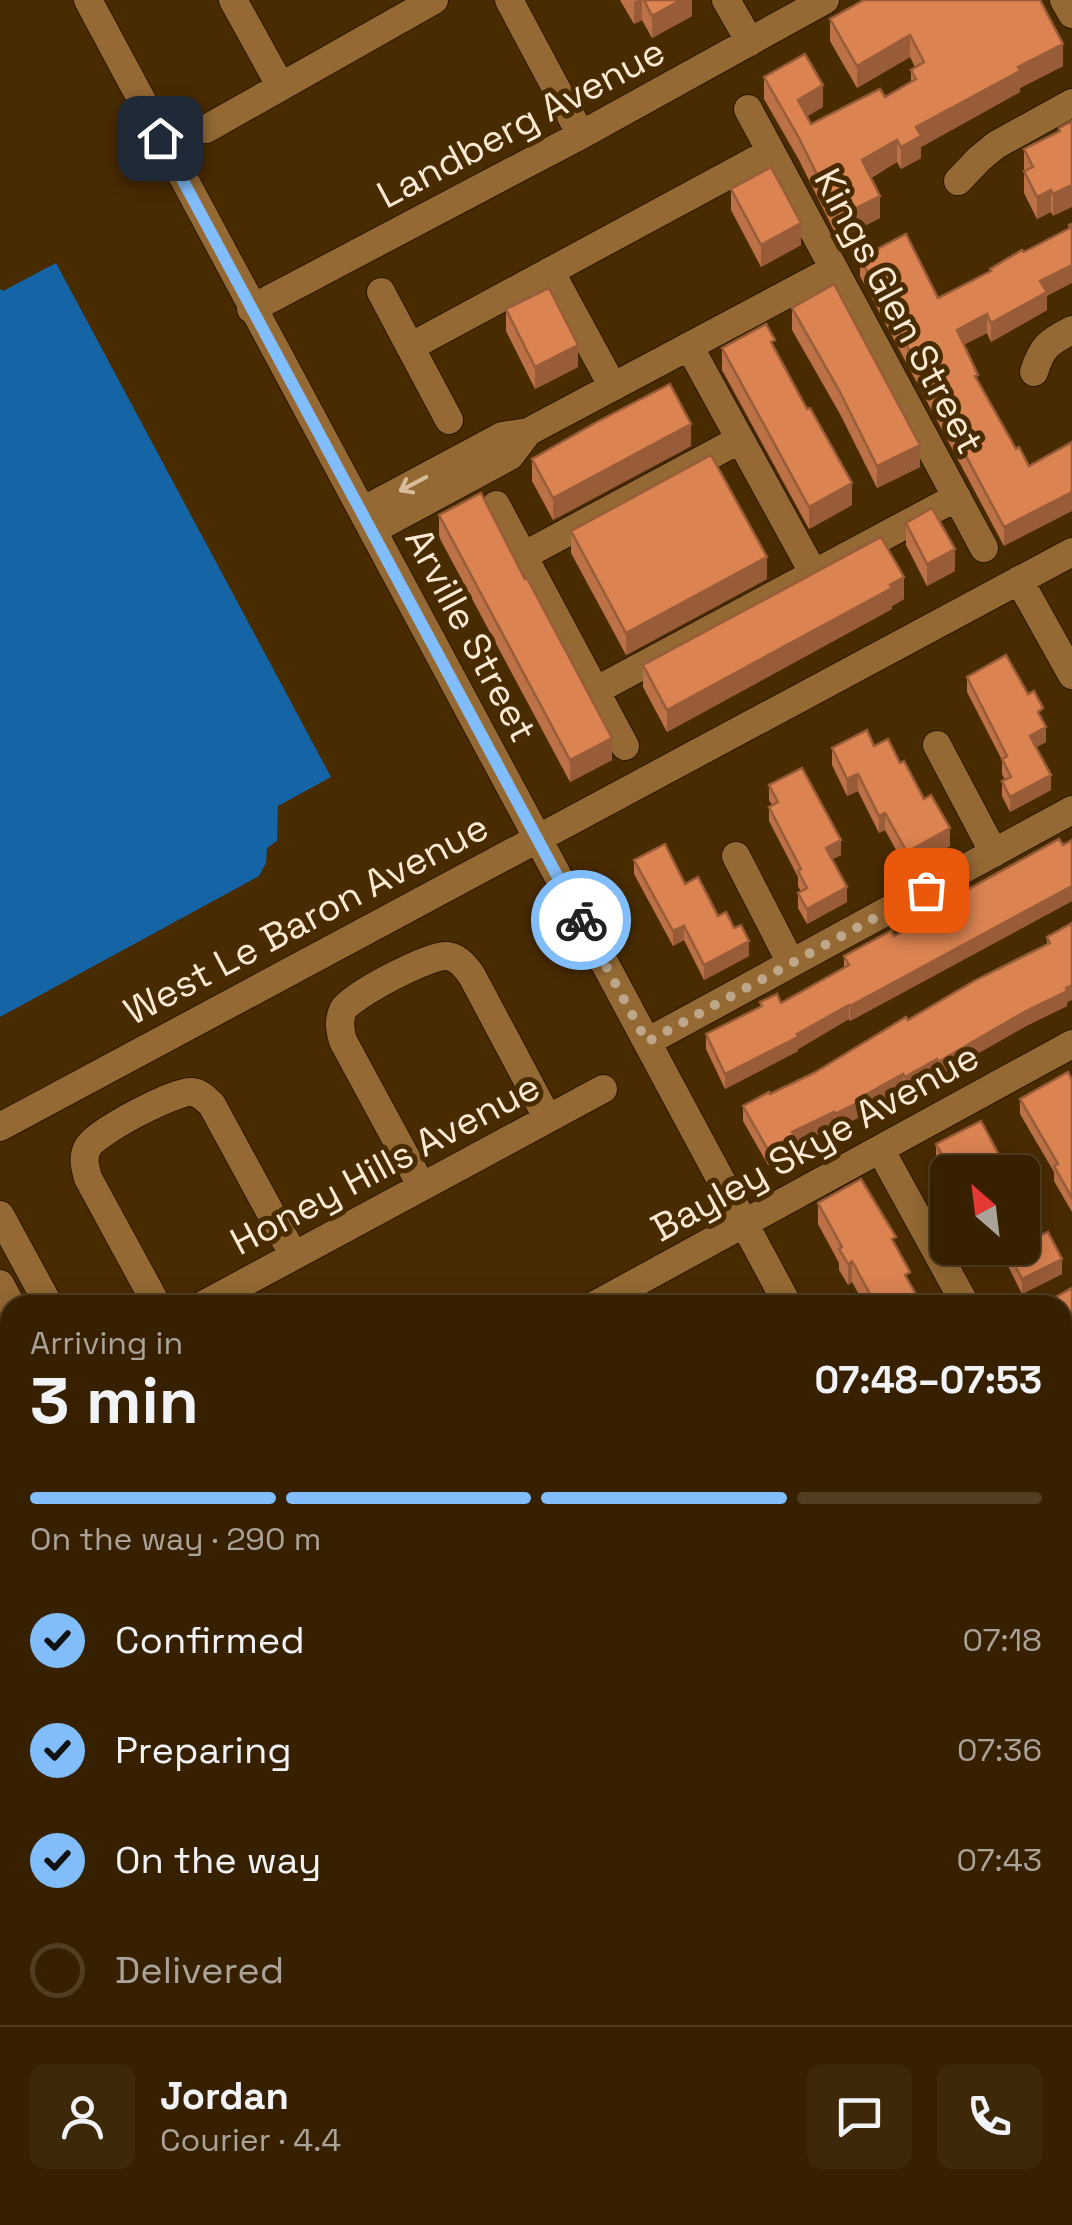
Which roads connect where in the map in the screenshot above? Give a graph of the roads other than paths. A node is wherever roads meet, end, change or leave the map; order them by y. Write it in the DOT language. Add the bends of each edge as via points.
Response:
graph roads {
  1 [pos="88,0"];
  2 [pos="233,0"];
  3 [pos="434,0"];
  4 [pos="509,0"];
  5 [pos="726,0"];
  6 [pos="825,0"];
  7 [pos="1064,0"];
  8 [pos="1072,14"];
  9 [pos="750,42"];
  10 [pos="280,86"];
  11 [pos="1072,103"];
  12 [pos="748,109"];
  13 [pos="206,128"];
  14 [pos="581,135"];
  15 [pos="771,152"];
  16 [pos="958,181"];
  17 [pos="834,269"];
  18 [pos="550,272"];
  19 [pos="381,292"];
  20 [pos="251,310"];
  21 [pos="1072,330"];
  22 [pos="689,346"];
  23 [pos="410,347"];
  24 [pos="1034,372"];
  25 [pos="612,386"];
  26 [pos="449,420"];
  27 [pos="740,440"];
  28 [pos="957,497"];
  29 [pos="496,505"];
  30 [pos="368,521"];
  31 [pos="984,548"];
  32 [pos="1072,552"];
  33 [pos="523,556"];
  34 [pos="814,574"];
  35 [pos="1019,580"];
  36 [pos="1072,674"];
  37 [pos="596,691"];
  38 [pos="937,744"];
  39 [pos="625,746"];
  40 [pos="1072,810"];
  41 [pos="537,837"];
  42 [pos="994,853"];
  43 [pos="736,856"];
  44 [pos="791,963"];
  45 [pos="647,1042"];
  46 [pos="1072,1044"];
  47 [pos="603,1089"];
  48 [pos="548,1119"];
  49 [pos="0,1127"];
  50 [pos="880,1149"];
  51 [pos="422,1187"];
  52 [pos="0,1215"];
  53 [pos="744,1223"];
  54 [pos="294,1256"];
  55 [pos="44,1295"];
  56 [pos="152,1295"];
  57 [pos="221,1295"];
  58 [pos="614,1295"];
  59 [pos="783,1295"];
  60 [pos="960,1295"];
  1 -- 20 [label="street, Arville Street"];
  2 -- 10 [label="street"];
  3 -- 10 [label="street"];
  4 -- 14 [label="street"];
  5 -- 9 [label="street"];
  6 -- 9 [label="street, Landberg Avenue"];
  7 -- 8 [label="street"];
  9 -- 14 [label="street, Landberg Avenue"];
  10 -- 13 [label="street"];
  11 -- 16 [label="street" via="996,146"];
  12 -- 15 [label="street, Kings Glen Street"];
  14 -- 20 [label="street, Landberg Avenue"];
  15 -- 17 [label="street, Kings Glen Street"];
  15 -- 18 [label="street"];
  17 -- 22 [label="street"];
  17 -- 28 [label="street, Kings Glen Street"];
  18 -- 23 [label="street"];
  18 -- 25 [label="street"];
  19 -- 23 [label="street"];
  20 -- 30 [label="street, Arville Street"];
  21 -- 24 [label="street" via="1042,349"];
  22 -- 25 [label="street"];
  22 -- 27 [label="street"];
  23 -- 26 [label="street"];
  25 -- 30 [label="street" via="528,432 502,436"];
  27 -- 33 [label="street"];
  27 -- 34 [label="street"];
  28 -- 31 [label="street, Kings Glen Street"];
  28 -- 34 [label="street"];
  29 -- 33 [label="street"];
  30 -- 41 [label="street, Arville Street"];
  32 -- 35 [label="street, West Le Baron Avenue"];
  33 -- 37 [label="street"];
  34 -- 37 [label="street"];
  35 -- 36 [label="street"];
  35 -- 41 [label="street, West Le Baron Avenue"];
  37 -- 39 [label="street"];
  38 -- 42 [label="street"];
  40 -- 42 [label="street"];
  41 -- 45 [label="street, Arville Street"];
  41 -- 49 [label="street, West Le Baron Avenue"];
  42 -- 44 [label="street"];
  43 -- 44 [label="street"];
  44 -- 45 [label="street"];
  45 -- 53 [label="street, Arville Street"];
  46 -- 50 [label="street, Bayley Skye Avenue"];
  47 -- 48 [label="street, Honey Hills Avenue"];
  48 -- 51 [label="street, Honey Hills Avenue"];
  48 -- 51 [label="street" via="472,976 453,957 436,956 355,998 341,1017 343,1042"];
  50 -- 53 [label="street, Bayley Skye Avenue"];
  50 -- 60 [label="street"];
  51 -- 54 [label="street, Honey Hills Avenue"];
  52 -- 55 [label="street"];
  53 -- 58 [label="street, Bayley Skye Avenue"];
  53 -- 59 [label="street, Arville Street"];
  54 -- 56 [label="street" via="217,1112 198,1093 181,1093 100,1135 86,1153 88,1178"];
  54 -- 57 [label="street, Honey Hills Avenue"];
}
